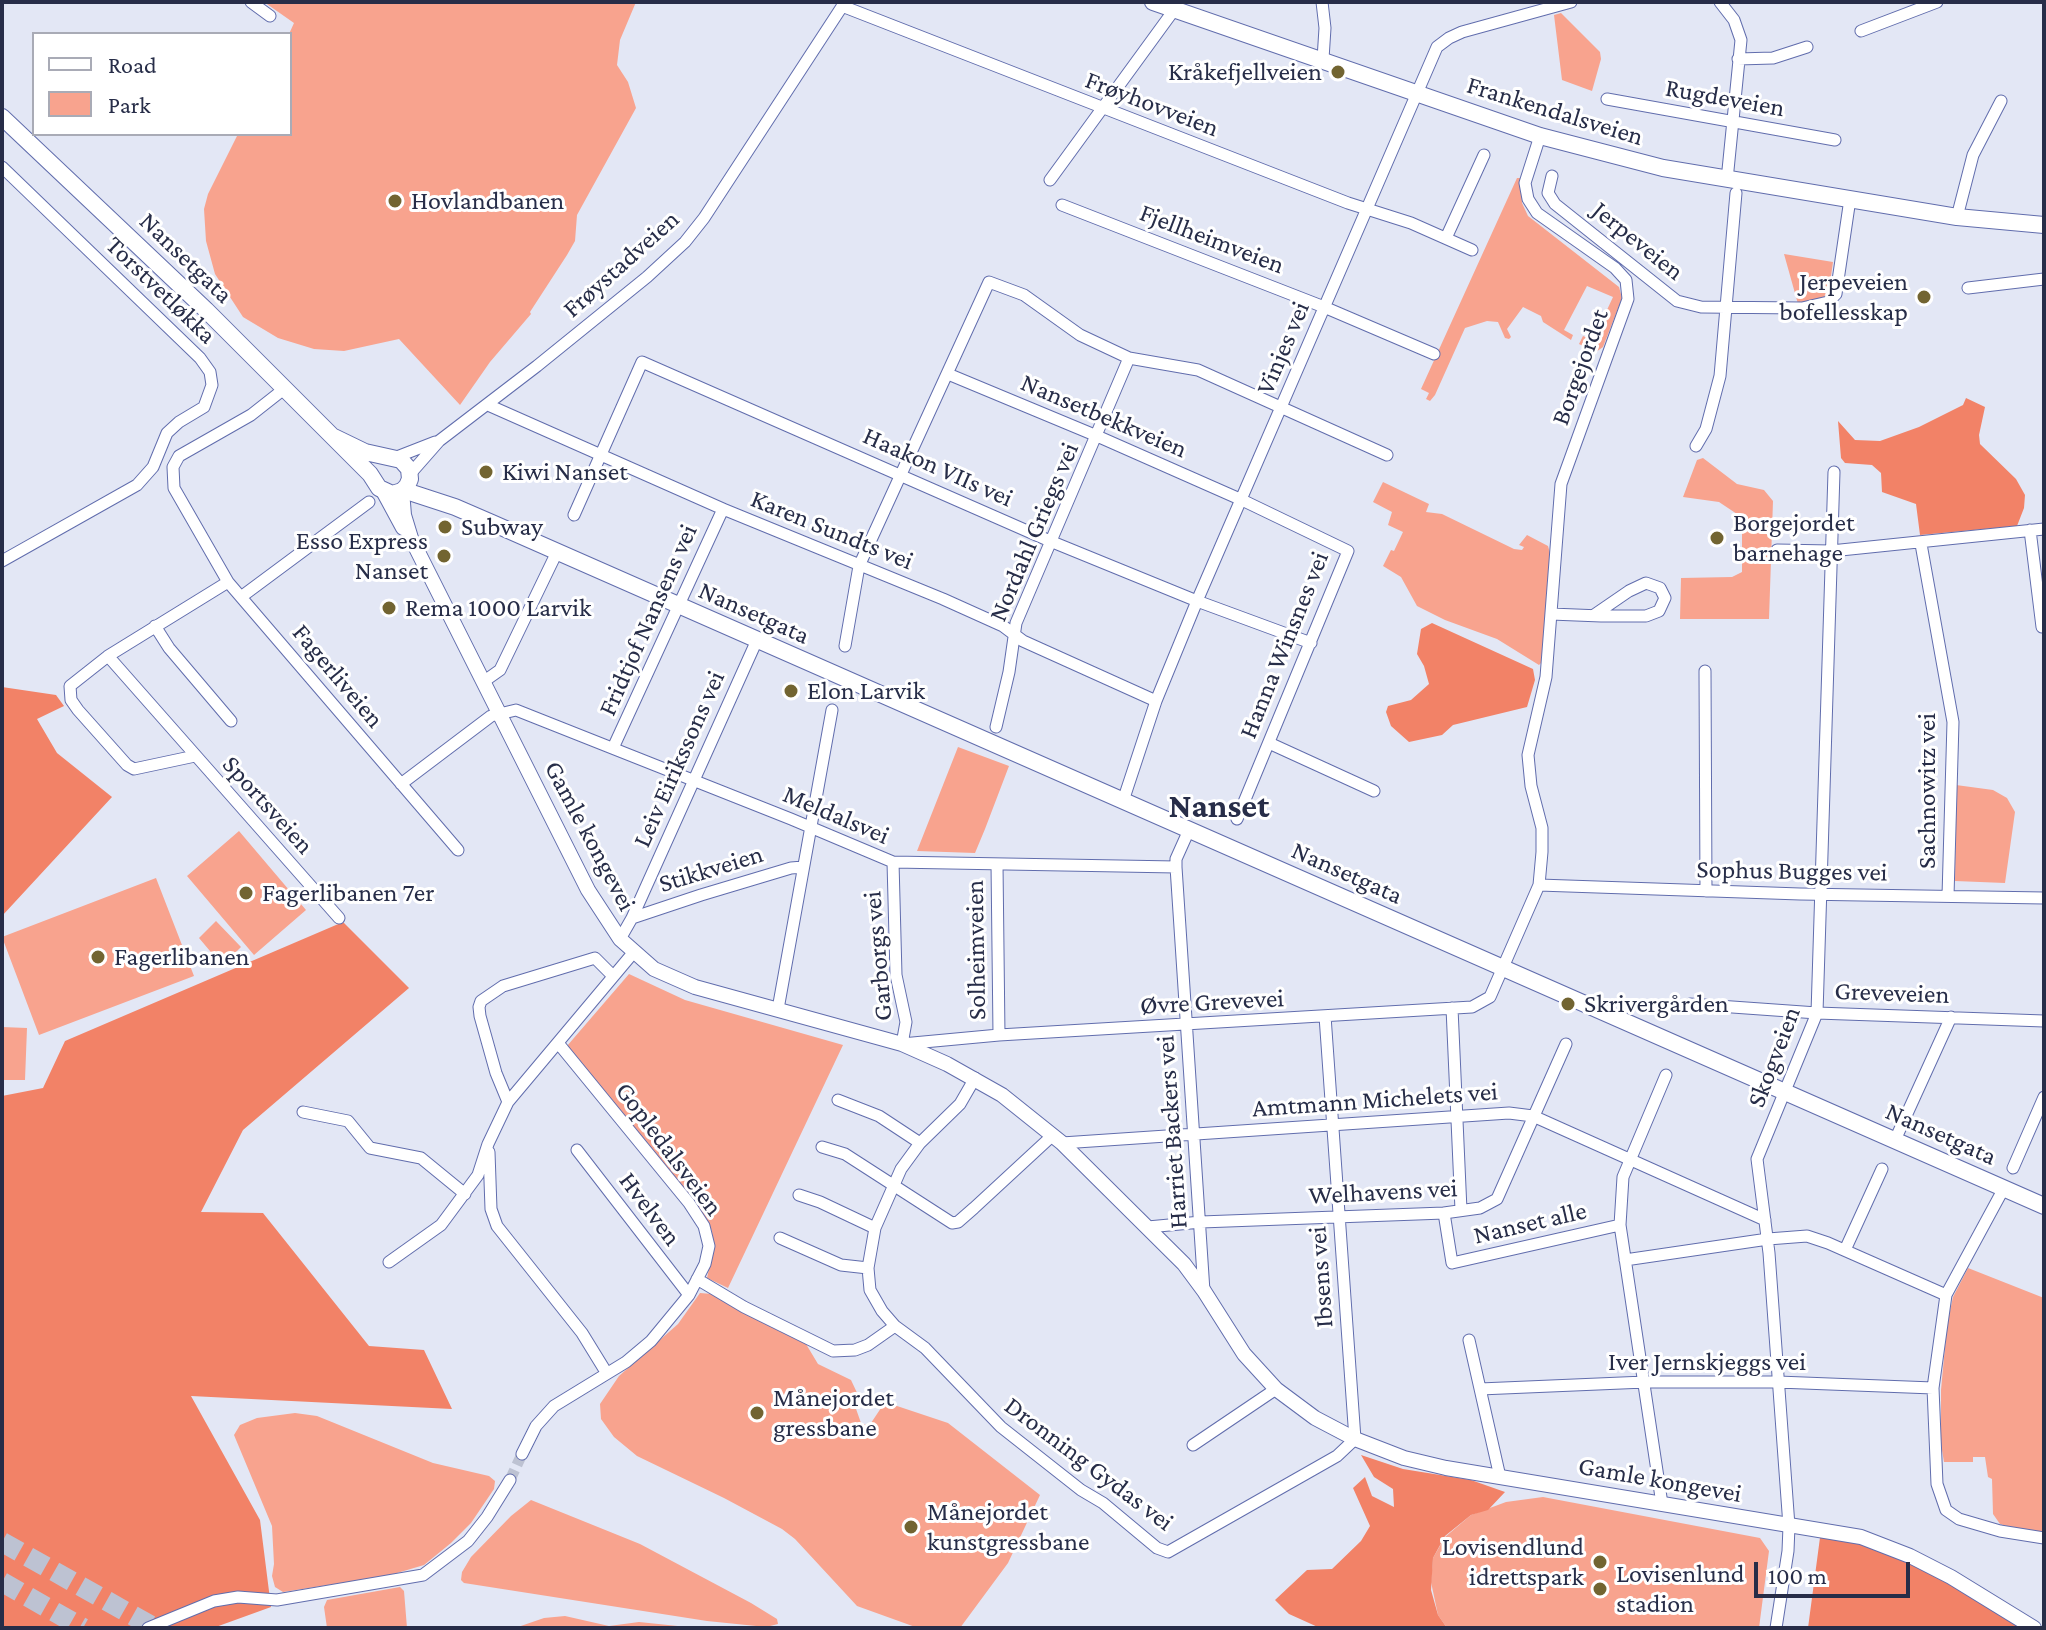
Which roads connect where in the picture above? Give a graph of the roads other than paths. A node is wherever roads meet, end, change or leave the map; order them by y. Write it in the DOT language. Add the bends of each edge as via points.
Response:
graph roads {
  1 [pos="251,2"];
  2 [pos="1153,2"];
  3 [pos="1322,2"];
  4 [pos="1571,2"];
  5 [pos="1720,2"];
  6 [pos="1937,2"];
  7 [pos="844,4"];
  8 [pos="1174,10"];
  9 [pos="270,16"];
  10 [pos="1861,31"];
  11 [pos="1807,47"];
  12 [pos="1323,59"];
  13 [pos="1738,59"];
  14 [pos="1415,94"];
  15 [pos="1607,99"];
  16 [pos="2001,101"];
  17 [pos="1100,107"];
  18 [pos="2,117"];
  19 [pos="1731,122"];
  20 [pos="1540,136"];
  21 [pos="1835,140"];
  22 [pos="1484,155"];
  23 [pos="2,167"];
  24 [pos="1552,176"];
  25 [pos="1050,180"];
  26 [pos="1732,186"];
  27 [pos="1850,199"];
  28 [pos="1062,205"];
  29 [pos="1366,209"];
  30 [pos="1957,217"];
  31 [pos="2044,225"];
  32 [pos="1446,238"];
  33 [pos="1472,250"];
  34 [pos="2044,279"];
  35 [pos="1968,288"];
  36 [pos="1324,307"];
  37 [pos="1728,307"];
  38 [pos="1434,354"];
  39 [pos="1129,358"];
  40 [pos="948,374"];
  41 [pos="284,389"];
  42 [pos="488,405"];
  43 [pos="1283,407"];
  44 [pos="1097,436"];
  45 [pos="334,437"];
  46 [pos="439,441"];
  47 [pos="1696,446"];
  48 [pos="600,454"];
  49 [pos="1387,455"];
  50 [pos="391,458"];
  51 [pos="1834,472"];
  52 [pos="410,474"];
  53 [pos="902,474"];
  54 [pos="379,486"];
  55 [pos="402,491"];
  56 [pos="1242,500"];
  57 [pos="369,502"];
  58 [pos="455,507"];
  59 [pos="723,509"];
  60 [pos="574,515"];
  61 [pos="2044,529"];
  62 [pos="2030,530"];
  63 [pos="411,538"];
  64 [pos="1050,541"];
  65 [pos="1921,544"];
  66 [pos="1777,550"];
  67 [pos="1831,551"];
  68 [pos="557,552"];
  69 [pos="2,561"];
  70 [pos="859,566"];
  71 [pos="228,582"];
  72 [pos="241,597"];
  73 [pos="1197,601"];
  74 [pos="680,606"];
  75 [pos="1551,614"];
  76 [pos="1594,615"];
  77 [pos="155,626"];
  78 [pos="2042,627"];
  79 [pos="1013,634"];
  80 [pos="757,640"];
  81 [pos="1311,643"];
  82 [pos="845,646"];
  83 [pos="108,656"];
  84 [pos="1705,671"];
  85 [pos="483,682"];
  86 [pos="1156,701"];
  87 [pos="832,710"];
  88 [pos="498,713"];
  89 [pos="231,721"];
  90 [pos="996,727"];
  91 [pos="1269,743"];
  92 [pos="613,748"];
  93 [pos="195,756"];
  94 [pos="694,781"];
  95 [pos="401,784"];
  96 [pos="1374,791"];
  97 [pos="1123,801"];
  98 [pos="1237,819"];
  99 [pos="811,828"];
  100 [pos="1189,830"];
  101 [pos="458,850"];
  102 [pos="893,862"];
  103 [pos="997,864"];
  104 [pos="803,867"];
  105 [pos="1176,867"];
  106 [pos="1539,885"];
  107 [pos="1706,891"];
  108 [pos="1821,894"];
  109 [pos="1948,896"];
  110 [pos="2044,898"];
  111 [pos="339,918"];
  112 [pos="632,918"];
  113 [pos="620,939"];
  114 [pos="633,953"];
  115 [pos="1504,968"];
  116 [pos="613,976"];
  117 [pos="1690,1004"];
  118 [pos="1452,1008"];
  119 [pos="778,1009"];
  120 [pos="1817,1013"];
  121 [pos="1325,1016"];
  122 [pos="1951,1017"];
  123 [pos="2044,1021"];
  124 [pos="1187,1025"];
  125 [pos="999,1035"];
  126 [pos="558,1043"];
  127 [pos="902,1044"];
  128 [pos="1566,1044"];
  129 [pos="1666,1075"];
  130 [pos="975,1078"];
  131 [pos="1785,1092"];
  132 [pos="2044,1097"];
  133 [pos="838,1100"];
  134 [pos="508,1102"];
  135 [pos="303,1112"];
  136 [pos="1533,1116"];
  137 [pos="1457,1117"];
  138 [pos="1333,1125"];
  139 [pos="1193,1134"];
  140 [pos="1058,1139"];
  141 [pos="1895,1140"];
  142 [pos="920,1143"];
  143 [pos="488,1144"];
  144 [pos="822,1147"];
  145 [pos="577,1150"];
  146 [pos="1629,1160"];
  147 [pos="2013,1168"];
  148 [pos="1882,1169"];
  149 [pos="894,1184"];
  150 [pos="2004,1188"];
  151 [pos="465,1194"];
  152 [pos="799,1195"];
  153 [pos="2044,1206"];
  154 [pos="1461,1210"];
  155 [pos="1444,1213"];
  156 [pos="1339,1216"];
  157 [pos="1765,1220"];
  158 [pos="1201,1222"];
  159 [pos="1620,1225"];
  160 [pos="1148,1227"];
  161 [pos="875,1228"];
  162 [pos="780,1238"];
  163 [pos="1768,1239"];
  164 [pos="1845,1250"];
  165 [pos="1625,1260"];
  166 [pos="389,1262"];
  167 [pos="868,1268"];
  168 [pos="697,1279"];
  169 [pos="1204,1291"];
  170 [pos="689,1295"];
  171 [pos="1946,1295"];
  172 [pos="895,1326"];
  173 [pos="1469,1340"];
  174 [pos="606,1372"];
  175 [pos="1645,1382"];
  176 [pos="1778,1382"];
  177 [pos="1933,1388"];
  178 [pos="1276,1389"];
  179 [pos="1480,1389"];
  180 [pos="1355,1439"];
  181 [pos="1193,1445"];
  182 [pos="522,1454"];
  183 [pos="1500,1477"];
  184 [pos="510,1480"];
  185 [pos="1662,1504"];
  186 [pos="1789,1526"];
  187 [pos="2044,1538"];
  188 [pos="148,1628"];
  189 [pos="1776,1628"];
  190 [pos="2034,1628"];
  1 -- 9 [label="street"];
  2 -- 8 [label="main road, Frankendalsveien"];
  3 -- 12 [label="street"];
  4 -- 14 [label="street, Vinjes vei" via="1449,38 1437,47"];
  5 -- 13 [label="street" via="1739,32"];
  6 -- 10 [label="street"];
  7 -- 17 [label="street, Frøyhovveien"];
  7 -- 42 [label="street, Frøystadveien" via="685,242"];
  8 -- 12 [label="main road, Frankendalsveien"];
  8 -- 17 [label="street"];
  11 -- 13 [label="street" via="1773,58"];
  12 -- 14 [label="main road, Frankendalsveien"];
  13 -- 19 [label="street"];
  14 -- 20 [label="main road, Frankendalsveien"];
  14 -- 29 [label="street, Vinjes vei"];
  15 -- 19 [label="street, Rugdeveien"];
  16 -- 30 [label="street" via="1973,155"];
  17 -- 25 [label="street"];
  17 -- 29 [label="street, Frøyhovveien"];
  18 -- 41 [label="main road, Nansetgata"];
  19 -- 21 [label="street, Rugdeveien"];
  19 -- 26 [label="street"];
  20 -- 26 [label="main road, Frankendalsveien"];
  20 -- 75 [label="street, Borgejordet" via="1525,183 1528,199 1537,213 1615,268 1628,288 1561,484"];
  22 -- 32 [label="street"];
  23 -- 69 [label="street, Torstvetløkka" via="200,358 212,385 204,407 167,433 153,467 137,485"];
  24 -- 37 [label="street, Jerpeveien" via="1548,193 1555,204 1677,301"];
  26 -- 27 [label="main road, Frankendalsveien"];
  26 -- 37 [label="street"];
  27 -- 30 [label="main road, Frankendalsveien"];
  27 -- 37 [label="street, Jerpeveien" via="1836,294 1828,302 1802,308"];
  28 -- 36 [label="street, Fjellheimveien"];
  29 -- 32 [label="street, Frøyhovveien"];
  29 -- 36 [label="street, Vinjes vei"];
  30 -- 31 [label="main road, Frankendalsveien"];
  32 -- 33 [label="street, Frøyhovveien"];
  34 -- 35 [label="street"];
  36 -- 38 [label="street, Fjellheimveien"];
  36 -- 43 [label="street, Vinjes vei"];
  37 -- 47 [label="street" via="1720,376"];
  39 -- 40 [label="street" via="1080,335 1024,295 989,282"];
  39 -- 43 [label="street" via="1198,370"];
  39 -- 44 [label="street, Nordahl Griegs vei"];
  40 -- 44 [label="street, Nansetbekkveien"];
  40 -- 53 [label="street"];
  41 -- 45 [label="main road, Nansetgata"];
  41 -- 71 [label="street, Fagerliveien" via="251,415 186,451 173,467 174,488"];
  42 -- 46 [label="street, Frøystadveien"];
  42 -- 48 [label="street, Karen Sundts vei"];
  43 -- 49 [label="street"];
  43 -- 56 [label="street, Vinjes vei"];
  44 -- 56 [label="street, Nansetbekkveien"];
  44 -- 64 [label="street, Nordahl Griegs vei"];
  45 -- 50 [label="main road, Nansetgata"];
  45 -- 54 [label="main road, Nansetgata"];
  46 -- 50 [label="street, Frøystadveien"];
  46 -- 52 [label="street, Frøystadveien"];
  48 -- 53 [label="street, Haakon VIIs vei" via="642,362"];
  48 -- 59 [label="street, Karen Sundts vei"];
  48 -- 60 [label="street"];
  50 -- 52 [label="main road" via="406,465"];
  50 -- 54 [label="main road" via="376,469"];
  51 -- 67 [label="street, Skogveien"];
  52 -- 55 [label="main road"];
  52 -- 58 [label="main road, Nansetgata"];
  53 -- 64 [label="street, Haakon VIIs vei"];
  53 -- 70 [label="street"];
  54 -- 55 [label="main road" via="392,494"];
  54 -- 63 [label="street, Gamle kongevei"];
  55 -- 58 [label="main road, Nansetgata"];
  55 -- 63 [label="street, Gamle kongevei"];
  56 -- 73 [label="street, Vinjes vei"];
  56 -- 81 [label="street, Hanna Winsnes vei" via="1348,551"];
  57 -- 72 [label="street"];
  58 -- 68 [label="main road, Nansetgata"];
  59 -- 70 [label="street, Karen Sundts vei"];
  59 -- 74 [label="street, Fridtjof Nansens vei"];
  61 -- 62 [label="street"];
  62 -- 65 [label="street"];
  62 -- 78 [label="street"];
  63 -- 85 [label="street, Gamle kongevei"];
  64 -- 73 [label="street, Haakon VIIs vei"];
  64 -- 79 [label="street, Nordahl Griegs vei"];
  65 -- 67 [label="street"];
  65 -- 109 [label="street, Sachnowitz vei" via="1953,722"];
  66 -- 67 [label="street"];
  67 -- 108 [label="street, Skogveien"];
  68 -- 74 [label="main road, Nansetgata"];
  68 -- 85 [label="street" via="500,670"];
  70 -- 79 [label="street, Karen Sundts vei"];
  70 -- 82 [label="street"];
  71 -- 72 [label="street, Fagerliveien"];
  71 -- 77 [label="street, Sportsveien"];
  72 -- 95 [label="street, Fagerliveien"];
  73 -- 81 [label="street, Haakon VIIs vei"];
  73 -- 86 [label="street, Vinjes vei"];
  74 -- 80 [label="main road, Nansetgata"];
  74 -- 92 [label="street, Fridtjof Nansens vei"];
  75 -- 76 [label="street"];
  75 -- 106 [label="street, Borgejordet" via="1546,677 1528,755 1542,828"];
  76 -- 76 [label="street" via="1646,616 1659,611 1665,598 1660,588 1646,583"];
  77 -- 83 [label="street, Sportsveien"];
  77 -- 89 [label="street, Sportsveien"];
  79 -- 86 [label="street, Karen Sundts vei"];
  79 -- 90 [label="street, Nordahl Griegs vei"];
  80 -- 94 [label="street, Leiv Eirikssons vei"];
  80 -- 97 [label="main road, Nansetgata"];
  81 -- 91 [label="street, Hanna Winsnes vei"];
  83 -- 93 [label="street, Sportsveien"];
  83 -- 93 [label="street, Sportsveien" via="70,686 78,710 134,769"];
  84 -- 107 [label="street"];
  85 -- 88 [label="street, Gamle kongevei"];
  86 -- 97 [label="street, Vinjes vei"];
  87 -- 99 [label="street"];
  88 -- 92 [label="street, Meldalsvei" via="516,710"];
  88 -- 95 [label="street"];
  88 -- 113 [label="street, Gamle kongevei" via="588,890"];
  91 -- 96 [label="street"];
  91 -- 98 [label="street, Hanna Winsnes vei"];
  92 -- 94 [label="street, Meldalsvei"];
  93 -- 111 [label="street, Sportsveien"];
  94 -- 99 [label="street, Meldalsvei"];
  94 -- 112 [label="street, Leiv Eirikssons vei"];
  95 -- 101 [label="street, Fagerliveien"];
  97 -- 100 [label="main road, Nansetgata"];
  99 -- 102 [label="street, Meldalsvei"];
  99 -- 104 [label="street"];
  100 -- 105 [label="street, Harriet Backers vei"];
  100 -- 115 [label="main road, Nansetgata"];
  102 -- 103 [label="street, Meldalsvei"];
  102 -- 127 [label="street, Garborgs vei" via="896,975 906,1022"];
  103 -- 105 [label="street, Meldalsvei"];
  103 -- 125 [label="street, Solheimveien"];
  104 -- 112 [label="street, Stikkveien"];
  104 -- 119 [label="street"];
  105 -- 124 [label="street, Harriet Backers vei"];
  106 -- 107 [label="street, Sophus Bugges vei"];
  106 -- 115 [label="street, Borgejordet"];
  107 -- 108 [label="street, Sophus Bugges vei"];
  108 -- 109 [label="street, Sophus Bugges vei"];
  108 -- 120 [label="street, Skogveien"];
  109 -- 110 [label="street, Sophus Bugges vei"];
  112 -- 113 [label="street, Leiv Eirikssons vei"];
  113 -- 114 [label="street, Gamle kongevei"];
  114 -- 116 [label="street"];
  114 -- 119 [label="street, Gamle kongevei" via="675,979"];
  115 -- 118 [label="street, Øvre Grevevei" via="1484,1003"];
  115 -- 131 [label="main road, Nansetgata"];
  116 -- 126 [label="street"];
  116 -- 134 [label="street" via="595,958 503,986 481,1001 480,1016"];
  117 -- 120 [label="street, Greveveien"];
  118 -- 121 [label="street, Øvre Grevevei"];
  118 -- 137 [label="street"];
  119 -- 127 [label="street, Gamle kongevei"];
  120 -- 122 [label="street, Greveveien"];
  120 -- 131 [label="street, Skogveien"];
  121 -- 124 [label="street, Øvre Grevevei"];
  121 -- 138 [label="street, Ibsens vei"];
  122 -- 123 [label="street, Greveveien"];
  122 -- 141 [label="street"];
  124 -- 125 [label="street, Øvre Grevevei"];
  124 -- 139 [label="street, Harriet Backers vei"];
  125 -- 127 [label="street, Øvre Grevevei"];
  126 -- 134 [label="street"];
  126 -- 168 [label="street, Gopledalsveien" via="698,1216 709,1246"];
  127 -- 130 [label="street, Gamle kongevei"];
  128 -- 136 [label="street, Welhavens vei"];
  129 -- 146 [label="street"];
  130 -- 140 [label="street, Gamle kongevei"];
  130 -- 142 [label="street, Dronning Gydas vei" via="960,1104"];
  131 -- 141 [label="main road, Nansetgata"];
  131 -- 157 [label="street, Skogveien" via="1757,1159"];
  132 -- 147 [label="street"];
  133 -- 142 [label="street" via="879,1116"];
  134 -- 143 [label="street"];
  135 -- 151 [label="street" via="348,1121 370,1148 421,1158"];
  136 -- 137 [label="street, Amtmann Michelets vei"];
  136 -- 146 [label="street, Amtmann Michelets vei"];
  136 -- 154 [label="street, Welhavens vei" via="1497,1199"];
  137 -- 138 [label="street, Amtmann Michelets vei"];
  137 -- 154 [label="street"];
  138 -- 139 [label="street, Amtmann Michelets vei"];
  138 -- 156 [label="street, Ibsens vei"];
  139 -- 140 [label="street, Amtmann Michelets vei"];
  139 -- 158 [label="street, Harriet Backers vei"];
  140 -- 149 [label="street" via="958,1222"];
  140 -- 160 [label="street, Gamle kongevei"];
  141 -- 150 [label="main road, Nansetgata"];
  142 -- 149 [label="street, Dronning Gydas vei"];
  143 -- 151 [label="street"];
  143 -- 174 [label="street" via="491,1209 497,1226 582,1333"];
  144 -- 149 [label="street" via="845,1154"];
  145 -- 170 [label="street, Hvelven"];
  146 -- 157 [label="street, Amtmann Michelets vei"];
  146 -- 159 [label="street" via="1621,1188"];
  148 -- 164 [label="street"];
  149 -- 161 [label="street, Dronning Gydas vei"];
  150 -- 153 [label="main road, Nansetgata"];
  150 -- 171 [label="street"];
  151 -- 166 [label="street" via="429,1236"];
  152 -- 161 [label="street"];
  154 -- 155 [label="street, Welhavens vei"];
  155 -- 156 [label="street, Welhavens vei"];
  155 -- 159 [label="street, Nanset alle" via="1452,1263"];
  156 -- 158 [label="street, Welhavens vei"];
  156 -- 180 [label="street, Ibsens vei"];
  157 -- 163 [label="street, Skogveien"];
  158 -- 160 [label="street, Welhavens vei"];
  158 -- 169 [label="street, Harriet Backers vei"];
  159 -- 165 [label="street"];
  160 -- 169 [label="street, Gamle kongevei"];
  161 -- 167 [label="street, Dronning Gydas vei"];
  162 -- 167 [label="street" via="841,1265"];
  163 -- 164 [label="street" via="1807,1236"];
  163 -- 165 [label="street"];
  163 -- 176 [label="street, Skogveien"];
  164 -- 171 [label="street"];
  165 -- 175 [label="street"];
  167 -- 172 [label="street, Dronning Gydas vei" via="870,1290"];
  168 -- 170 [label="street, Gopledalsveien"];
  168 -- 172 [label="street" via="833,1351 855,1350"];
  169 -- 178 [label="street, Gamle kongevei" via="1244,1354"];
  170 -- 174 [label="street, Gopledalsveien" via="651,1341"];
  171 -- 177 [label="street"];
  172 -- 180 [label="street, Dronning Gydas vei" via="942,1365 1001,1427 1168,1552 1337,1456"];
  173 -- 179 [label="street"];
  174 -- 182 [label="street, Gopledalsveien" via="554,1406"];
  175 -- 176 [label="street, Iver Jernskjeggs vei"];
  175 -- 179 [label="street, Iver Jernskjeggs vei"];
  175 -- 185 [label="street"];
  176 -- 177 [label="street, Iver Jernskjeggs vei"];
  176 -- 186 [label="street, Skogveien"];
  177 -- 187 [label="street" via="1937,1484 1946,1510 2000,1531"];
  178 -- 180 [label="street, Gamle kongevei"];
  178 -- 181 [label="street"];
  179 -- 183 [label="street"];
  180 -- 183 [label="street, Gamle kongevei" via="1425,1464"];
  183 -- 185 [label="street, Gamle kongevei"];
  184 -- 188 [label="street" via="468,1541 423,1575 277,1600 214,1601"];
  185 -- 186 [label="street, Gamle kongevei"];
  186 -- 189 [label="street, Skogveien"];
  186 -- 190 [label="street, Gamle kongevei" via="1861,1537 1910,1556"];
}
